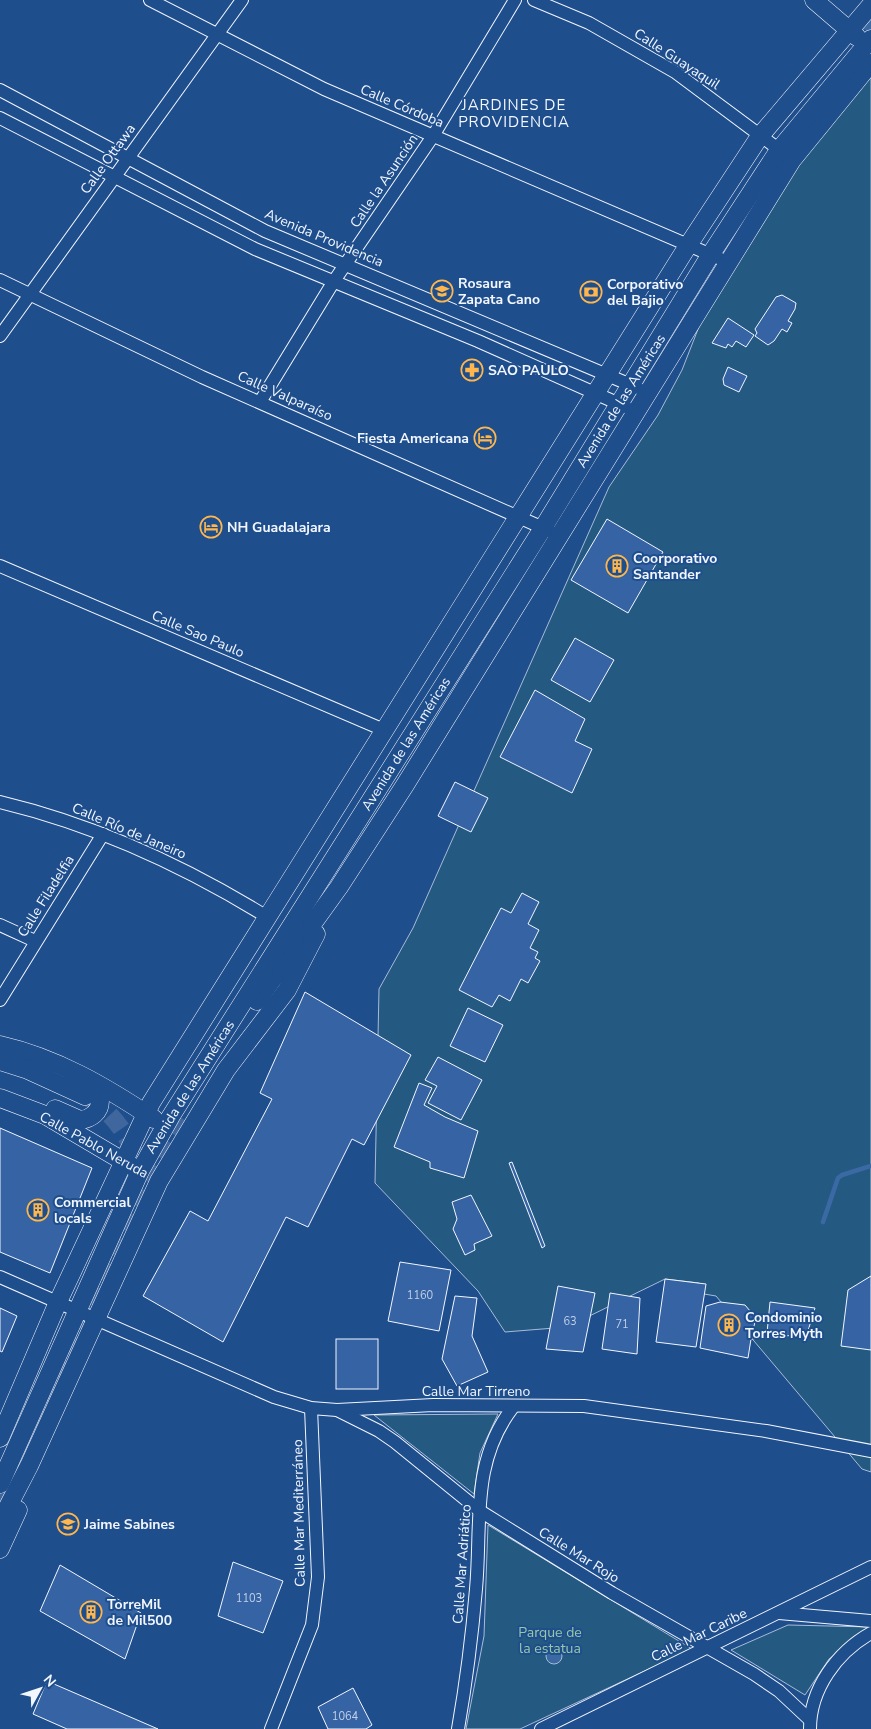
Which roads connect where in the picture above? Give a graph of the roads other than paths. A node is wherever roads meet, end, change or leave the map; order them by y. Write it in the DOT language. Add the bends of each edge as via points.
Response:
graph roads {
  1 [pos="150,0"];
  2 [pos="242,0"];
  3 [pos="515,0"];
  4 [pos="534,0"];
  5 [pos="814,0"];
  6 [pos="871,5"];
  7 [pos="848,30"];
  8 [pos="216,34"];
  9 [pos="869,44"];
  10 [pos="871,63"];
  11 [pos="0,90"];
  12 [pos="0,118"];
  13 [pos="433,136"];
  14 [pos="760,136"];
  15 [pos="786,155"];
  16 [pos="128,156"];
  17 [pos="114,176"];
  18 [pos="689,244"];
  19 [pos="711,254"];
  20 [pos="730,263"];
  21 [pos="346,264"];
  22 [pos="0,280"];
  23 [pos="334,281"];
  24 [pos="30,294"];
  25 [pos="0,336"];
  26 [pos="607,374"];
  27 [pos="639,389"];
  28 [pos="596,393"];
  29 [pos="260,402"];
  30 [pos="620,403"];
  31 [pos="636,411"];
  32 [pos="519,516"];
  33 [pos="544,528"];
  34 [pos="560,535"];
  35 [pos="0,566"];
  36 [pos="384,730"];
  37 [pos="0,802"];
  38 [pos="103,834"];
  39 [pos="340,887"];
  40 [pos="266,917"];
  41 [pos="0,925"];
  42 [pos="35,941"];
  43 [pos="0,1000"];
  44 [pos="0,1045"];
  45 [pos="0,1061"];
  46 [pos="85,1077"];
  47 [pos="85,1096"];
  48 [pos="0,1098"];
  49 [pos="145,1114"];
  50 [pos="184,1115"];
  51 [pos="165,1127"];
  52 [pos="183,1139"];
  53 [pos="123,1161"];
  54 [pos="140,1171"];
  55 [pos="159,1182"];
  56 [pos="0,1277"];
  57 [pos="58,1302"];
  58 [pos="76,1311"];
  59 [pos="95,1318"];
  60 [pos="513,1407"];
  61 [pos="311,1408"];
  62 [pos="337,1410"];
  63 [pos="0,1438"];
  64 [pos="871,1451"];
  65 [pos="28,1466"];
  66 [pos="0,1484"];
  67 [pos="480,1511"];
  68 [pos="0,1522"];
  69 [pos="0,1549"];
  70 [pos="871,1568"];
  71 [pos="779,1612"];
  72 [pos="871,1621"];
  73 [pos="871,1633"];
  74 [pos="708,1648"];
  75 [pos="810,1724"];
  76 [pos="271,1729"];
  77 [pos="458,1729"];
  78 [pos="541,1729"];
  1 -- 8 [label="street, Calle Córdoba"];
  2 -- 8 [label="street, Calle Ottawa"];
  3 -- 13 [label="street, Calle la Asunción"];
  4 -- 14 [label="street, Calle Guayaquil" via="589,23 675,72"];
  5 -- 7 [label="main road"];
  6 -- 7 [label="main road, Avenida de las Américas"];
  7 -- 9 [label="main road"];
  7 -- 14 [label="main road, Avenida de las Américas"];
  8 -- 13 [label="street, Calle Córdoba" via="324,89"];
  8 -- 16 [label="street, Calle Ottawa"];
  9 -- 15 [label="main road, Avenida de las Américas"];
  10 -- 15 [label="main road, Avenida de las Américas"];
  11 -- 16 [label="street, Avenida Providencia"];
  12 -- 17 [label="street"];
  13 -- 18 [label="street, Calle Córdoba"];
  13 -- 21 [label="street, Calle la Asunción"];
  14 -- 15 [label="street, Calle Guayaquil"];
  14 -- 18 [label="main road, Avenida de las Américas"];
  15 -- 19 [label="main road, Avenida de las Américas"];
  15 -- 20 [label="main road, Avenida de las Américas"];
  16 -- 17 [label="street, Calle Ottawa"];
  16 -- 21 [label="street, Avenida Providencia" via="265,231"];
  17 -- 23 [label="street" via="255,249"];
  17 -- 24 [label="street, Calle Ottawa"];
  18 -- 19 [label="street, Calle Córdoba"];
  18 -- 26 [label="main road, Avenida de las Américas"];
  19 -- 20 [label="street, Calle Córdoba"];
  19 -- 27 [label="main road, Avenida de las Américas"];
  20 -- 27 [label="main road, Avenida de las Américas"];
  21 -- 23 [label="street, Calle la Asunción"];
  21 -- 26 [label="street, Avenida Providencia"];
  22 -- 24 [label="street, Calle Valparaíso"];
  23 -- 28 [label="street"];
  23 -- 29 [label="street, Calle la Asunción"];
  24 -- 25 [label="street, Calle Ottawa"];
  24 -- 29 [label="street, Calle Valparaíso"];
  26 -- 27 [label="street, Avenida Providencia"];
  26 -- 28 [label="main road, Avenida de las Américas"];
  27 -- 30 [label="main road, Avenida de las Américas"];
  27 -- 31 [label="main road, Avenida de las Américas"];
  28 -- 30 [label="street"];
  28 -- 32 [label="main road, Avenida de las Américas"];
  29 -- 32 [label="street, Calle Valparaíso"];
  30 -- 31 [label="street"];
  30 -- 33 [label="main road, Avenida de las Américas"];
  31 -- 34 [label="main road, Avenida de las Américas"];
  32 -- 33 [label="street, Calle Valparaíso"];
  32 -- 36 [label="main road, Avenida de las Américas"];
  33 -- 34 [label="street, Calle Valparaíso"];
  33 -- 51 [label="main road, Avenida de las Américas"];
  34 -- 39 [label="main road, Avenida de las Américas"];
  35 -- 36 [label="street, Calle Sao Paulo"];
  36 -- 40 [label="main road, Avenida de las Américas"];
  37 -- 38 [label="street, Calle Río de Janeiro" via="48,814"];
  38 -- 40 [label="street, Calle Río de Janeiro" via="154,854"];
  38 -- 42 [label="street, Calle Filadelfia"];
  39 -- 50 [label="main road, Avenida de las Américas" via="244,1018"];
  39 -- 52 [label="main road, Avenida de las Américas" via="287,990 226,1070"];
  40 -- 49 [label="main road, Avenida de las Américas"];
  41 -- 42 [label="street"];
  42 -- 43 [label="street, Calle Filadelfia"];
  44 -- 46 [label="main road" via="30,1053"];
  45 -- 47 [label="main road"];
  46 -- 48 [label="main road" via="100,1101 97,1111 86,1120 75,1119 28,1098"];
  46 -- 49 [label="main road"];
  48 -- 53 [label="main road, Calle Pablo Neruda" via="45,1116"];
  49 -- 51 [label="main road"];
  49 -- 53 [label="main road, Avenida de las Américas"];
  51 -- 52 [label="main road"];
  51 -- 54 [label="main road, Avenida de las Américas"];
  52 -- 55 [label="main road, Avenida de las Américas"];
  53 -- 54 [label="main road, Calle Pablo Neruda"];
  53 -- 57 [label="main road, Avenida de las Américas"];
  54 -- 55 [label="main road, Calle Pablo Neruda"];
  54 -- 58 [label="main road, Avenida de las Américas"];
  55 -- 59 [label="main road, Avenida de las Américas"];
  56 -- 57 [label="street, Calle Mar Tirreno"];
  57 -- 58 [label="street, Calle Mar Tirreno"];
  57 -- 63 [label="main road, Avenida de las Américas"];
  58 -- 59 [label="street, Calle Mar Tirreno"];
  58 -- 66 [label="main road, Avenida de las Américas"];
  59 -- 61 [label="street, Calle Mar Tirreno" via="274,1396"];
  59 -- 65 [label="main road, Avenida de las Américas"];
  60 -- 62 [label="street, Calle Mar Tirreno" via="433,1405"];
  60 -- 64 [label="street, Calle Mar Tirreno" via="584,1406 766,1431"];
  60 -- 67 [label="street, Calle Mar Adriático" via="497,1430 484,1464"];
  61 -- 62 [label="street, Calle Mar Tirreno"];
  61 -- 76 [label="street, Calle Mar Mediterráneo" via="318,1577 312,1625"];
  62 -- 67 [label="street, Calle Mar Rojo" via="387,1436"];
  65 -- 68 [label="main road, Avenida de las Américas"];
  65 -- 69 [label="main road, Avenida de las Américas" via="21,1504"];
  67 -- 74 [label="street, Calle Mar Rojo"];
  67 -- 77 [label="street, Calle Mar Adriático" via="477,1588"];
  70 -- 71 [label="street, Calle Mar Caribe"];
  71 -- 72 [label="street"];
  71 -- 74 [label="street, Calle Mar Caribe"];
  73 -- 75 [label="street, Calle Mar Rojo" via="856,1643 828,1672 820,1685"];
  74 -- 75 [label="street, Calle Mar Rojo" via="779,1691"];
  74 -- 78 [label="street, Calle Mar Caribe"];
}
